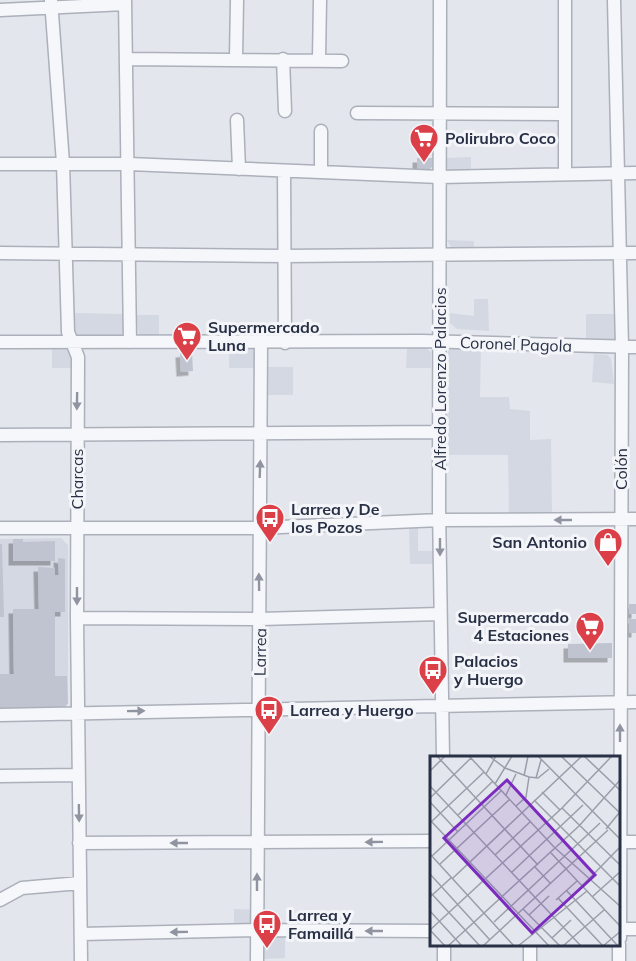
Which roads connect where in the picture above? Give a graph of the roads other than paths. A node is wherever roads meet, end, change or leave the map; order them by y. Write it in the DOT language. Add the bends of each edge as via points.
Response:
graph roads {
  1 [pos="237,0"];
  2 [pos="320,0"];
  3 [pos="440,0"];
  4 [pos="565,0"];
  5 [pos="614,0"];
  6 [pos="125,2"];
  7 [pos="52,4"];
  8 [pos="0,10"];
  9 [pos="236,58"];
  10 [pos="128,59"];
  11 [pos="284,59"];
  12 [pos="319,59"];
  13 [pos="342,61"];
  14 [pos="285,111"];
  15 [pos="440,112"];
  16 [pos="357,113"];
  17 [pos="564,114"];
  18 [pos="237,120"];
  19 [pos="321,130"];
  20 [pos="0,164"];
  21 [pos="63,164"];
  22 [pos="129,164"];
  23 [pos="239,169"];
  24 [pos="284,171"];
  25 [pos="321,172"];
  26 [pos="619,173"];
  27 [pos="636,173"];
  28 [pos="565,174"];
  29 [pos="440,177"];
  30 [pos="0,253"];
  31 [pos="636,253"];
  32 [pos="66,254"];
  33 [pos="440,254"];
  34 [pos="620,254"];
  35 [pos="129,255"];
  36 [pos="285,256"];
  37 [pos="441,341"];
  38 [pos="0,342"];
  39 [pos="130,342"];
  40 [pos="261,343"];
  41 [pos="285,343"];
  42 [pos="73,344"];
  43 [pos="622,347"];
  44 [pos="636,347"];
  45 [pos="261,431"];
  46 [pos="441,432"];
  47 [pos="77,433"];
  48 [pos="0,435"];
  49 [pos="621,519"];
  50 [pos="636,519"];
  51 [pos="440,520"];
  52 [pos="77,527"];
  53 [pos="0,528"];
  54 [pos="258,528"];
  55 [pos="440,614"];
  56 [pos="77,618"];
  57 [pos="260,619"];
  58 [pos="620,702"];
  59 [pos="636,702"];
  60 [pos="443,704"];
  61 [pos="259,709"];
  62 [pos="77,712"];
  63 [pos="0,715"];
  64 [pos="443,756"];
  65 [pos="620,756"];
  66 [pos="78,775"];
  67 [pos="0,776"];
  68 [pos="430,841"];
  69 [pos="79,843"];
  70 [pos="257,843"];
  71 [pos="80,883"];
  72 [pos="0,900"];
  73 [pos="257,930"];
  74 [pos="430,931"];
  75 [pos="81,934"];
  76 [pos="81,961"];
  77 [pos="257,961"];
  1 -- 9 [label="street"];
  2 -- 12 [label="street"];
  3 -- 15 [label="street, Alfredo Lorenzo Palacios"];
  4 -- 17 [label="street"];
  5 -- 26 [label="street, Colón"];
  6 -- 7 [label="street"];
  6 -- 10 [label="street"];
  7 -- 8 [label="street"];
  7 -- 21 [label="street, Charcas"];
  9 -- 10 [label="street"];
  9 -- 11 [label="street"];
  10 -- 22 [label="street"];
  11 -- 12 [label="street"];
  11 -- 14 [label="street"];
  12 -- 13 [label="street"];
  15 -- 16 [label="street"];
  15 -- 17 [label="street"];
  15 -- 29 [label="street, Alfredo Lorenzo Palacios"];
  17 -- 28 [label="street"];
  18 -- 23 [label="street"];
  19 -- 25 [label="street"];
  20 -- 21 [label="street"];
  21 -- 22 [label="street"];
  21 -- 32 [label="street, Charcas"];
  22 -- 23 [label="street"];
  22 -- 35 [label="street"];
  23 -- 24 [label="street"];
  24 -- 25 [label="street"];
  24 -- 36 [label="street"];
  25 -- 29 [label="street"];
  26 -- 27 [label="street"];
  26 -- 28 [label="street"];
  26 -- 34 [label="street, Colón"];
  28 -- 29 [label="street"];
  29 -- 33 [label="street, Alfredo Lorenzo Palacios"];
  30 -- 32 [label="street"];
  31 -- 34 [label="street"];
  32 -- 35 [label="street"];
  32 -- 42 [label="street, Charcas" via="68,332"];
  33 -- 34 [label="street"];
  33 -- 36 [label="street"];
  33 -- 37 [label="street, Alfredo Lorenzo Palacios"];
  34 -- 43 [label="street, Colón"];
  35 -- 36 [label="street"];
  35 -- 39 [label="street"];
  36 -- 41 [label="street"];
  37 -- 41 [label="street, Coronel Pagola"];
  37 -- 43 [label="street, Coronel Pagola"];
  37 -- 46 [label="street, Alfredo Lorenzo Palacios"];
  38 -- 42 [label="street, Coronel Pagola"];
  39 -- 40 [label="street, Coronel Pagola"];
  39 -- 42 [label="street, Coronel Pagola"];
  40 -- 41 [label="street, Coronel Pagola"];
  40 -- 45 [label="street, Larrea"];
  42 -- 47 [label="street, Charcas, one-way" via="78,357"];
  43 -- 44 [label="street, Coronel Pagola"];
  43 -- 49 [label="street, Colón"];
  45 -- 46 [label="street"];
  45 -- 47 [label="street"];
  54 -- 45 [label="street, Larrea, one-way"];
  46 -- 51 [label="street, Alfredo Lorenzo Palacios"];
  47 -- 48 [label="street"];
  47 -- 52 [label="street, Charcas"];
  49 -- 50 [label="street"];
  49 -- 51 [label="street, one-way"];
  49 -- 58 [label="street, Colón"];
  51 -- 54 [label="street"];
  51 -- 55 [label="street, Alfredo Lorenzo Palacios, one-way"];
  52 -- 53 [label="street"];
  52 -- 54 [label="street"];
  52 -- 56 [label="street, Charcas, one-way"];
  57 -- 54 [label="street, Larrea, one-way"];
  55 -- 57 [label="street"];
  55 -- 60 [label="street, Alfredo Lorenzo Palacios"];
  56 -- 57 [label="street"];
  56 -- 62 [label="street, Charcas"];
  57 -- 61 [label="street, Larrea"];
  58 -- 59 [label="street"];
  58 -- 60 [label="street"];
  65 -- 58 [label="street, Colón, one-way"];
  60 -- 61 [label="street"];
  60 -- 64 [label="street, Alfredo Lorenzo Palacios"];
  62 -- 61 [label="street, one-way"];
  61 -- 70 [label="street, Larrea"];
  62 -- 63 [label="street"];
  62 -- 66 [label="street, Charcas"];
  66 -- 67 [label="street"];
  66 -- 69 [label="street, Charcas, one-way"];
  68 -- 70 [label="street, one-way"];
  70 -- 69 [label="street, one-way"];
  69 -- 71 [label="street, Charcas"];
  73 -- 70 [label="street, Larrea, one-way"];
  71 -- 72 [label="street" via="22,888"];
  71 -- 75 [label="street, Charcas"];
  74 -- 73 [label="street, one-way"];
  73 -- 75 [label="street, one-way"];
  73 -- 77 [label="street, Larrea"];
  75 -- 76 [label="street, Charcas"];
}
